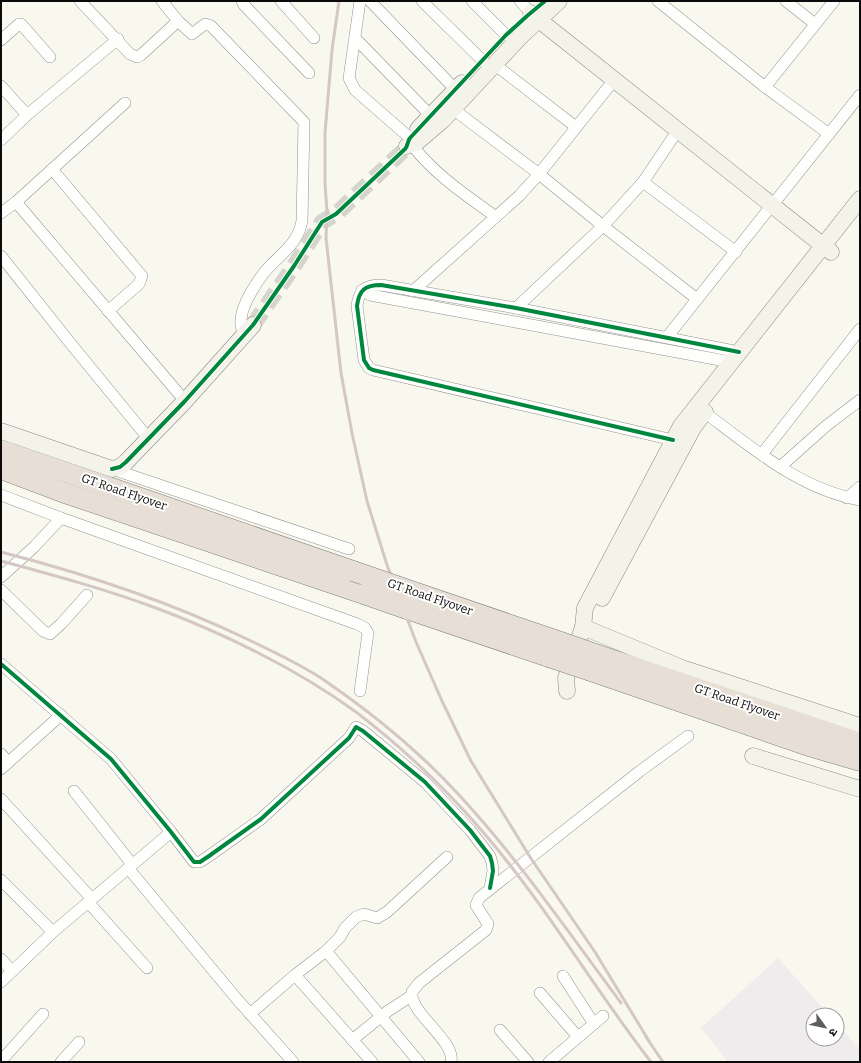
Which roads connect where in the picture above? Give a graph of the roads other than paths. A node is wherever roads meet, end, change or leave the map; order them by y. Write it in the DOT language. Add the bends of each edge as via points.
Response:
graph roads {
  1 [pos="80,1"];
  2 [pos="242,1"];
  3 [pos="281,1"];
  4 [pos="360,1"];
  5 [pos="370,1"];
  6 [pos="422,1"];
  7 [pos="472,1"];
  8 [pos="520,1"];
  9 [pos="559,1"];
  10 [pos="658,1"];
  11 [pos="786,1"];
  12 [pos="834,1"];
  13 [pos="169,3"];
  14 [pos="540,11"];
  15 [pos="178,21"];
  16 [pos="815,24"];
  17 [pos="506,36"];
  18 [pos="2,37"];
  19 [pos="314,38"];
  20 [pos="355,38"];
  21 [pos="118,39"];
  22 [pos="50,56"];
  23 [pos="489,62"];
  24 [pos="309,73"];
  25 [pos="614,80"];
  26 [pos="1,86"];
  27 [pos="765,87"];
  28 [pos="456,90"];
  29 [pos="860,95"];
  30 [pos="125,103"];
  31 [pos="453,109"];
  32 [pos="27,115"];
  33 [pos="432,116"];
  34 [pos="576,127"];
  35 [pos="678,130"];
  36 [pos="829,134"];
  37 [pos="1,140"];
  38 [pos="409,145"];
  39 [pos="52,169"];
  40 [pos="539,174"];
  41 [pos="643,182"];
  42 [pos="860,199"];
  43 [pos="16,202"];
  44 [pos="775,202"];
  45 [pos="1,213"];
  46 [pos="860,214"];
  47 [pos="496,217"];
  48 [pos="604,226"];
  49 [pos="830,245"];
  50 [pos="736,252"];
  51 [pos="1,256"];
  52 [pos="362,290"];
  53 [pos="414,291"];
  54 [pos="698,299"];
  55 [pos="516,308"];
  56 [pos="108,311"];
  57 [pos="860,329"];
  58 [pos="248,330"];
  59 [pos="860,336"];
  60 [pos="667,338"];
  61 [pos="848,345"];
  62 [pos="735,357"];
  63 [pos="860,400"];
  64 [pos="185,401"];
  65 [pos="700,410"];
  66 [pos="1,431"];
  67 [pos="148,438"];
  68 [pos="673,440"];
  69 [pos="1,450"];
  70 [pos="762,454"];
  71 [pos="780,467"];
  72 [pos="1,469"];
  73 [pos="112,469"];
  74 [pos="860,486"];
  75 [pos="1,495"];
  76 [pos="847,498"];
  77 [pos="860,500"];
  78 [pos="61,518"];
  79 [pos="349,549"];
  80 [pos="1,577"];
  81 [pos="1,590"];
  82 [pos="87,596"];
  83 [pos="409,600"];
  84 [pos="583,627"];
  85 [pos="594,663"];
  86 [pos="1,664"];
  87 [pos="360,691"];
  88 [pos="567,691"];
  89 [pos="61,715"];
  90 [pos="860,726"];
  91 [pos="688,736"];
  92 [pos="860,743"];
  93 [pos="753,756"];
  94 [pos="860,761"];
  95 [pos="3,762"];
  96 [pos="860,789"];
  97 [pos="74,791"];
  98 [pos="1,799"];
  99 [pos="171,832"];
  100 [pos="447,857"];
  101 [pos="130,866"];
  102 [pos="1,880"];
  103 [pos="490,888"];
  104 [pos="90,900"];
  105 [pos="53,932"];
  106 [pos="326,951"];
  107 [pos="1,959"];
  108 [pos="147,968"];
  109 [pos="12,970"];
  110 [pos="296,975"];
  111 [pos="563,976"];
  112 [pos="1,982"];
  113 [pos="540,993"];
  114 [pos="411,996"];
  115 [pos="43,1014"];
  116 [pos="250,1014"];
  117 [pos="381,1016"];
  118 [pos="500,1030"];
  119 [pos="578,1037"];
  120 [pos="352,1040"];
  121 [pos="79,1042"];
  122 [pos="1,1061"];
  123 [pos="61,1062"];
  124 [pos="293,1062"];
  125 [pos="372,1062"];
  126 [pos="419,1062"];
  127 [pos="451,1062"];
  128 [pos="528,1062"];
  129 [pos="549,1062"];
  1 -- 21 [label="street"];
  2 -- 24 [label="street"];
  3 -- 19 [label="street"];
  4 -- 20 [label="street"];
  5 -- 28 [label="street"];
  6 -- 23 [label="street"];
  7 -- 17 [label="street"];
  8 -- 14 [label="street"];
  9 -- 14 [label="street"];
  10 -- 27 [label="street"];
  11 -- 16 [label="street"];
  12 -- 16 [label="street"];
  13 -- 15 [label="street"];
  14 -- 17 [label="street"];
  14 -- 23 [label="street"];
  14 -- 25 [label="street"];
  14 -- 44 [label="street"];
  15 -- 21 [label="street" via="137,57 130,54"];
  15 -- 58 [label="street" via="192,34 205,24 211,26 304,122 300,231 290,246 260,277 251,292 240,322"];
  16 -- 27 [label="street"];
  17 -- 23 [label="street"];
  18 -- 22 [label="street" via="21,24"];
  20 -- 33 [label="street"];
  20 -- 38 [label="street" via="349,78 351,86"];
  21 -- 32 [label="street"];
  23 -- 28 [label="street"];
  23 -- 31 [label="street"];
  23 -- 34 [label="street"];
  25 -- 34 [label="street"];
  25 -- 35 [label="street"];
  26 -- 32 [label="street"];
  27 -- 36 [label="street"];
  28 -- 33 [label="street"];
  29 -- 36 [label="street"];
  30 -- 39 [label="street"];
  31 -- 38 [label="street" via="426,136"];
  31 -- 40 [label="street"];
  32 -- 37 [label="street"];
  33 -- 38 [label="street"];
  34 -- 40 [label="street"];
  35 -- 41 [label="street"];
  35 -- 44 [label="street"];
  36 -- 44 [label="street"];
  38 -- 47 [label="street" via="439,174"];
  39 -- 43 [label="street"];
  39 -- 56 [label="street" via="142,276 139,284"];
  40 -- 47 [label="street"];
  40 -- 48 [label="street"];
  41 -- 48 [label="street"];
  41 -- 50 [label="street"];
  42 -- 49 [label="street"];
  43 -- 45 [label="street"];
  43 -- 56 [label="street"];
  44 -- 49 [label="street"];
  44 -- 50 [label="street"];
  46 -- 49 [label="street"];
  47 -- 53 [label="street"];
  48 -- 54 [label="street"];
  48 -- 55 [label="street"];
  49 -- 62 [label="street"];
  49 -- 65 [label="street"];
  50 -- 54 [label="street"];
  51 -- 67 [label="street"];
  52 -- 53 [label="street" via="371,285 381,285"];
  52 -- 62 [label="street" via="370,295"];
  52 -- 68 [label="street" via="357,306 364,360 373,370"];
  53 -- 55 [label="street"];
  54 -- 60 [label="street"];
  55 -- 60 [label="street"];
  56 -- 64 [label="street"];
  57 -- 61 [label="street"];
  58 -- 64 [label="street"];
  59 -- 61 [label="street"];
  60 -- 62 [label="street"];
  61 -- 70 [label="street"];
  62 -- 65 [label="street"];
  63 -- 71 [label="street"];
  64 -- 67 [label="street"];
  65 -- 68 [label="street" via="681,426"];
  65 -- 70 [label="street"];
  65 -- 84 [label="street" via="618,571"];
  66 -- 73 [label="street"];
  67 -- 73 [label="street" via="126,462"];
  68 -- 84 [label="street" via="585,608"];
  69 -- 83 [label="highway, GT Road Flyover, bridge" via="353,570"];
  70 -- 71 [label="street"];
  71 -- 76 [label="street" via="819,488"];
  72 -- 83 [label="highway, GT Road Flyover, bridge" via="364,594"];
  73 -- 79 [label="street"];
  74 -- 76 [label="street"];
  75 -- 78 [label="street"];
  76 -- 77 [label="street"];
  78 -- 80 [label="street" via="34,548"];
  78 -- 87 [label="street" via="365,628 368,633"];
  81 -- 82 [label="street" via="50,634"];
  83 -- 85 [label="highway, GT Road Flyover, bridge"];
  84 -- 88 [label="street" via="566,678"];
  84 -- 90 [label="street" via="682,668"];
  85 -- 92 [label="highway, GT Road Flyover"];
  85 -- 94 [label="highway, GT Road Flyover" via="812,746"];
  86 -- 89 [label="street"];
  89 -- 95 [label="street"];
  89 -- 99 [label="street" via="111,759"];
  91 -- 103 [label="street"];
  93 -- 96 [label="street"];
  97 -- 101 [label="street"];
  98 -- 104 [label="street"];
  99 -- 101 [label="street"];
  99 -- 103 [label="street" via="191,861 200,862 262,819 349,738 356,727 425,782 470,830 490,856"];
  100 -- 106 [label="street" via="387,912 377,918 364,914 356,917"];
  101 -- 104 [label="street"];
  101 -- 116 [label="street"];
  102 -- 105 [label="street"];
  103 -- 114 [label="street" via="479,898 476,905 488,924 486,930 419,983"];
  104 -- 105 [label="street"];
  104 -- 108 [label="street"];
  105 -- 109 [label="street"];
  106 -- 110 [label="street"];
  106 -- 117 [label="street"];
  107 -- 109 [label="street"];
  109 -- 112 [label="street"];
  110 -- 116 [label="street"];
  110 -- 120 [label="street"];
  111 -- 119 [label="street" via="599,1020"];
  113 -- 119 [label="street"];
  114 -- 117 [label="street"];
  114 -- 127 [label="street" via="416,1007 440,1036 452,1056"];
  115 -- 122 [label="street"];
  116 -- 124 [label="street"];
  117 -- 120 [label="street"];
  117 -- 126 [label="street"];
  118 -- 128 [label="street"];
  119 -- 129 [label="street"];
  120 -- 125 [label="street"];
  121 -- 123 [label="street"];
}
